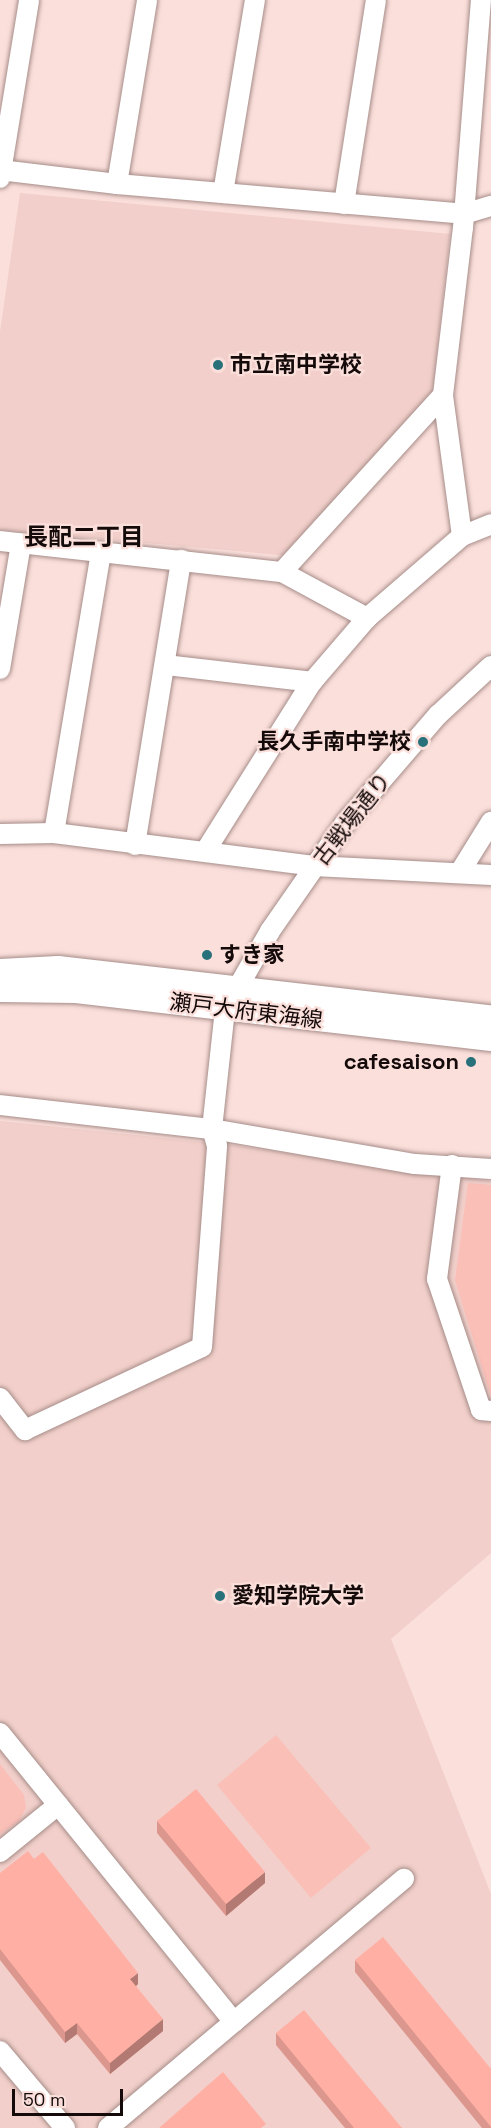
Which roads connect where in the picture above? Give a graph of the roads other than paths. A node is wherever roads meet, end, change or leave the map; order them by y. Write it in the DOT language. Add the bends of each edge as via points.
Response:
graph roads {
  1 [pos="29,0"];
  2 [pos="147,0"];
  3 [pos="255,0"];
  4 [pos="376,0"];
  5 [pos="481,0"];
  6 [pos="0,173"];
  7 [pos="117,184"];
  8 [pos="223,193"];
  9 [pos="344,204"];
  10 [pos="491,206"];
  11 [pos="464,214"];
  12 [pos="443,395"];
  13 [pos="491,524"];
  14 [pos="462,536"];
  15 [pos="0,542"];
  16 [pos="21,544"];
  17 [pos="101,552"];
  18 [pos="181,560"];
  19 [pos="282,572"];
  20 [pos="367,618"];
  21 [pos="166,665"];
  22 [pos="491,666"];
  23 [pos="0,669"];
  24 [pos="312,682"];
  25 [pos="491,822"];
  26 [pos="54,833"];
  27 [pos="0,834"];
  28 [pos="135,845"];
  29 [pos="206,850"];
  30 [pos="314,866"];
  31 [pos="460,872"];
  32 [pos="491,875"];
  33 [pos="0,971"];
  34 [pos="0,990"];
  35 [pos="230,999"];
  36 [pos="491,1017"];
  37 [pos="491,1040"];
  38 [pos="0,1105"];
  39 [pos="212,1129"];
  40 [pos="452,1165"];
  41 [pos="491,1169"];
  42 [pos="0,1398"];
  43 [pos="491,1411"];
  44 [pos="0,1733"];
  45 [pos="58,1805"];
  46 [pos="0,1852"];
  47 [pos="404,1879"];
  48 [pos="234,2022"];
  49 [pos="0,2051"];
  50 [pos="65,2128"];
  51 [pos="108,2128"];
  1 -- 6 [label="street"];
  2 -- 7 [label="street"];
  3 -- 8 [label="street"];
  4 -- 9 [label="street"];
  5 -- 11 [label="street"];
  6 -- 7 [label="street"];
  7 -- 8 [label="street"];
  8 -- 9 [label="street"];
  9 -- 11 [label="street"];
  10 -- 11 [label="street"];
  11 -- 12 [label="street"];
  12 -- 14 [label="street"];
  12 -- 19 [label="street"];
  13 -- 14 [label="street"];
  14 -- 20 [label="street"];
  15 -- 16 [label="street"];
  16 -- 17 [label="street"];
  16 -- 23 [label="street"];
  17 -- 18 [label="street"];
  17 -- 26 [label="street"];
  18 -- 19 [label="street"];
  18 -- 21 [label="street"];
  19 -- 20 [label="street"];
  20 -- 24 [label="street"];
  21 -- 24 [label="street"];
  21 -- 28 [label="street"];
  22 -- 30 [label="street, 古戦場通り" via="412,745"];
  24 -- 29 [label="street"];
  25 -- 31 [label="street"];
  26 -- 27 [label="street"];
  26 -- 28 [label="street"];
  28 -- 29 [label="street"];
  29 -- 30 [label="street"];
  30 -- 31 [label="street"];
  30 -- 35 [label="street, 古戦場通り"];
  31 -- 32 [label="street"];
  33 -- 35 [label="main road, 瀬戸大府東海線" via="58,968"];
  34 -- 35 [label="main road, 瀬戸大府東海線" via="56,989"];
  35 -- 36 [label="main road, 瀬戸大府東海線"];
  35 -- 37 [label="main road, 瀬戸大府東海線"];
  35 -- 39 [label="street"];
  38 -- 39 [label="street"];
  39 -- 40 [label="street" via="415,1164"];
  39 -- 42 [label="street" via="217,1146 202,1347 25,1430"];
  40 -- 41 [label="street"];
  40 -- 43 [label="street" via="437,1280 481,1410"];
  44 -- 45 [label="street"];
  45 -- 46 [label="street"];
  45 -- 48 [label="street"];
  47 -- 48 [label="street"];
  48 -- 51 [label="street"];
  49 -- 50 [label="street"];
}
